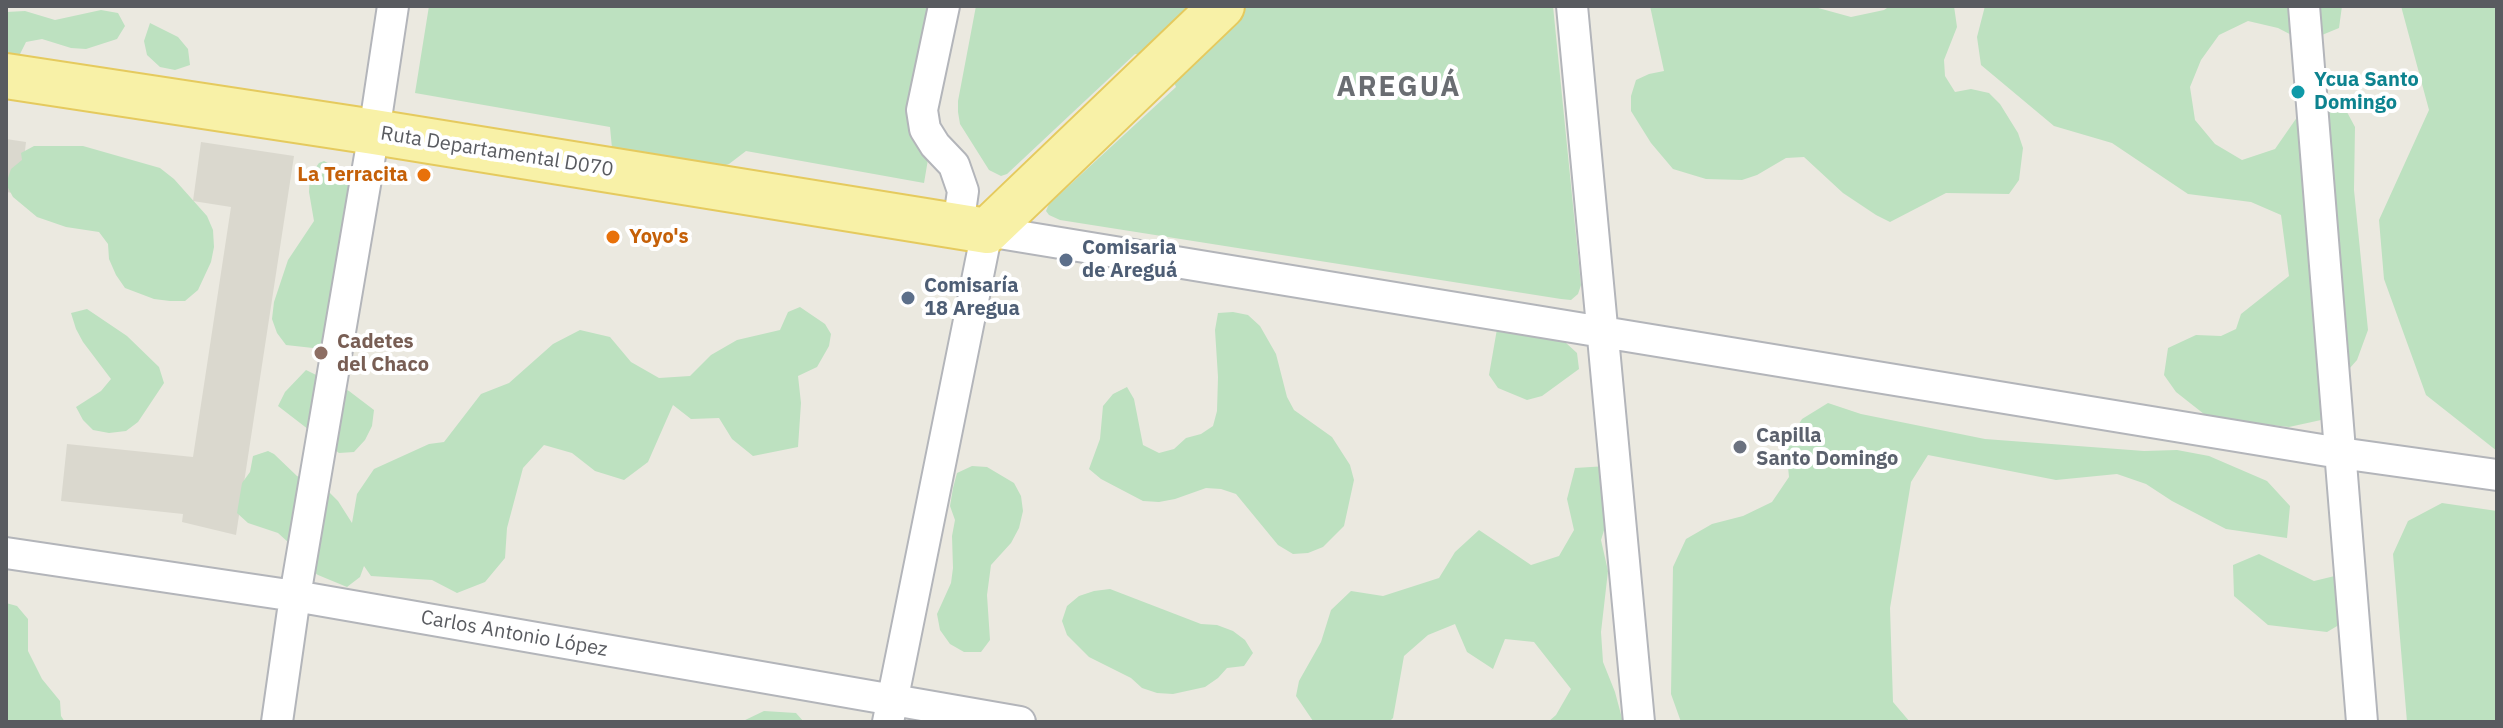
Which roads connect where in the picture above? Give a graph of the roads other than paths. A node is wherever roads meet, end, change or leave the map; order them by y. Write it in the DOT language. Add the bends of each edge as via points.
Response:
graph roads {
  1 [pos="393,6"];
  2 [pos="944,6"];
  3 [pos="1222,6"];
  4 [pos="1572,6"];
  5 [pos="2304,6"];
  6 [pos="6,76"];
  7 [pos="374,132"];
  8 [pos="973,229"];
  9 [pos="1604,331"];
  10 [pos="2340,453"];
  11 [pos="2497,475"];
  12 [pos="6,553"];
  13 [pos="295,596"];
  14 [pos="890,711"];
  15 [pos="277,722"];
  16 [pos="1020,722"];
  17 [pos="1639,722"];
  18 [pos="2362,722"];
  1 -- 7 [label="street"];
  2 -- 8 [label="street" via="922,110 925,129 954,165"];
  3 -- 8 [label="main road"];
  4 -- 9 [label="street"];
  5 -- 10 [label="street"];
  6 -- 7 [label="main road, Ruta Departamental D070"];
  7 -- 8 [label="main road, Ruta Departamental D070"];
  7 -- 13 [label="street"];
  8 -- 9 [label="street"];
  8 -- 14 [label="street"];
  9 -- 10 [label="street"];
  9 -- 17 [label="street"];
  10 -- 11 [label="street"];
  10 -- 18 [label="street"];
  12 -- 13 [label="street, Carlos Antonio López"];
  13 -- 14 [label="street, Carlos Antonio López"];
  13 -- 15 [label="street"];
  14 -- 16 [label="street, Carlos Antonio López"];
}
